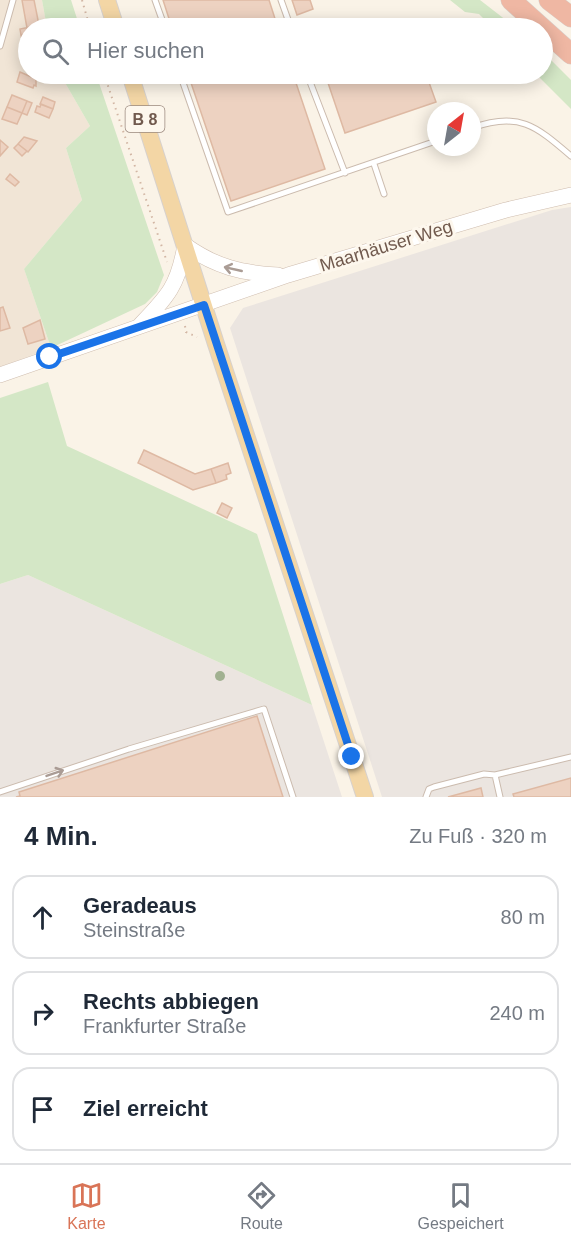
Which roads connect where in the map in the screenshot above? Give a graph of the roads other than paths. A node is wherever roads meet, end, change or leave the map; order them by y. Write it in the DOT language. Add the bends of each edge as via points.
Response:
graph roads {
  1 [pos="12,0"];
  2 [pos="107,0"];
  3 [pos="155,0"];
  4 [pos="281,0"];
  5 [pos="512,0"];
  6 [pos="549,0"];
  7 [pos="555,0"];
  8 [pos="571,17"];
  9 [pos="113,18"];
  10 [pos="161,18"];
  11 [pos="287,18"];
  12 [pos="532,18"];
  13 [pos="553,38"];
  14 [pos="0,46"];
  15 [pos="571,54"];
  16 [pos="133,84"];
  17 [pos="183,84"];
  18 [pos="311,84"];
  19 [pos="481,125"];
  20 [pos="427,144"];
  21 [pos="571,156"];
  22 [pos="374,164"];
  23 [pos="345,173"];
  24 [pos="384,194"];
  25 [pos="571,195"];
  26 [pos="184,245"];
  27 [pos="288,275"];
  28 [pos="204,305"];
  29 [pos="137,327"];
  30 [pos="0,375"];
  31 [pos="571,757"];
  32 [pos="495,775"];
  33 [pos="0,792"];
  34 [pos="292,797"];
  35 [pos="365,797"];
  36 [pos="426,797"];
  37 [pos="500,797"];
  1 -- 14 [label="lane"];
  2 -- 9 [label="main road"];
  3 -- 10 [label="lane"];
  4 -- 11 [label="lane"];
  5 -- 12 [label="highway"];
  6 -- 8 [label="highway"];
  7 -- 8 [label="highway"];
  13 -- 15 [label="highway"];
  16 -- 26 [label="main road, B 8"];
  17 -- 23 [label="lane" via="228,212"];
  18 -- 23 [label="lane"];
  19 -- 21 [label="lane" via="519,121 541,132"];
  20 -- 22 [label="lane"];
  22 -- 23 [label="lane"];
  22 -- 24 [label="lane"];
  25 -- 27 [label="main road, Maarhäuser Weg" via="506,210"];
  27 -- 26 [label="main road, one-way" via="256,274 214,264"];
  26 -- 28 [label="main road, B 8"];
  26 -- 29 [label="main road" via="172,289"];
  27 -- 28 [label="main road, Maarhäuser Weg"];
  28 -- 29 [label="main road, Maarhäuser Weg"];
  28 -- 35 [label="main road, B 8"];
  29 -- 30 [label="main road, Maarhäuser Weg"];
  31 -- 32 [label="lane"];
  32 -- 36 [label="lane" via="484,774 434,787"];
  32 -- 37 [label="lane"];
  33 -- 34 [label="lane, one-way" via="264,709"];
}
